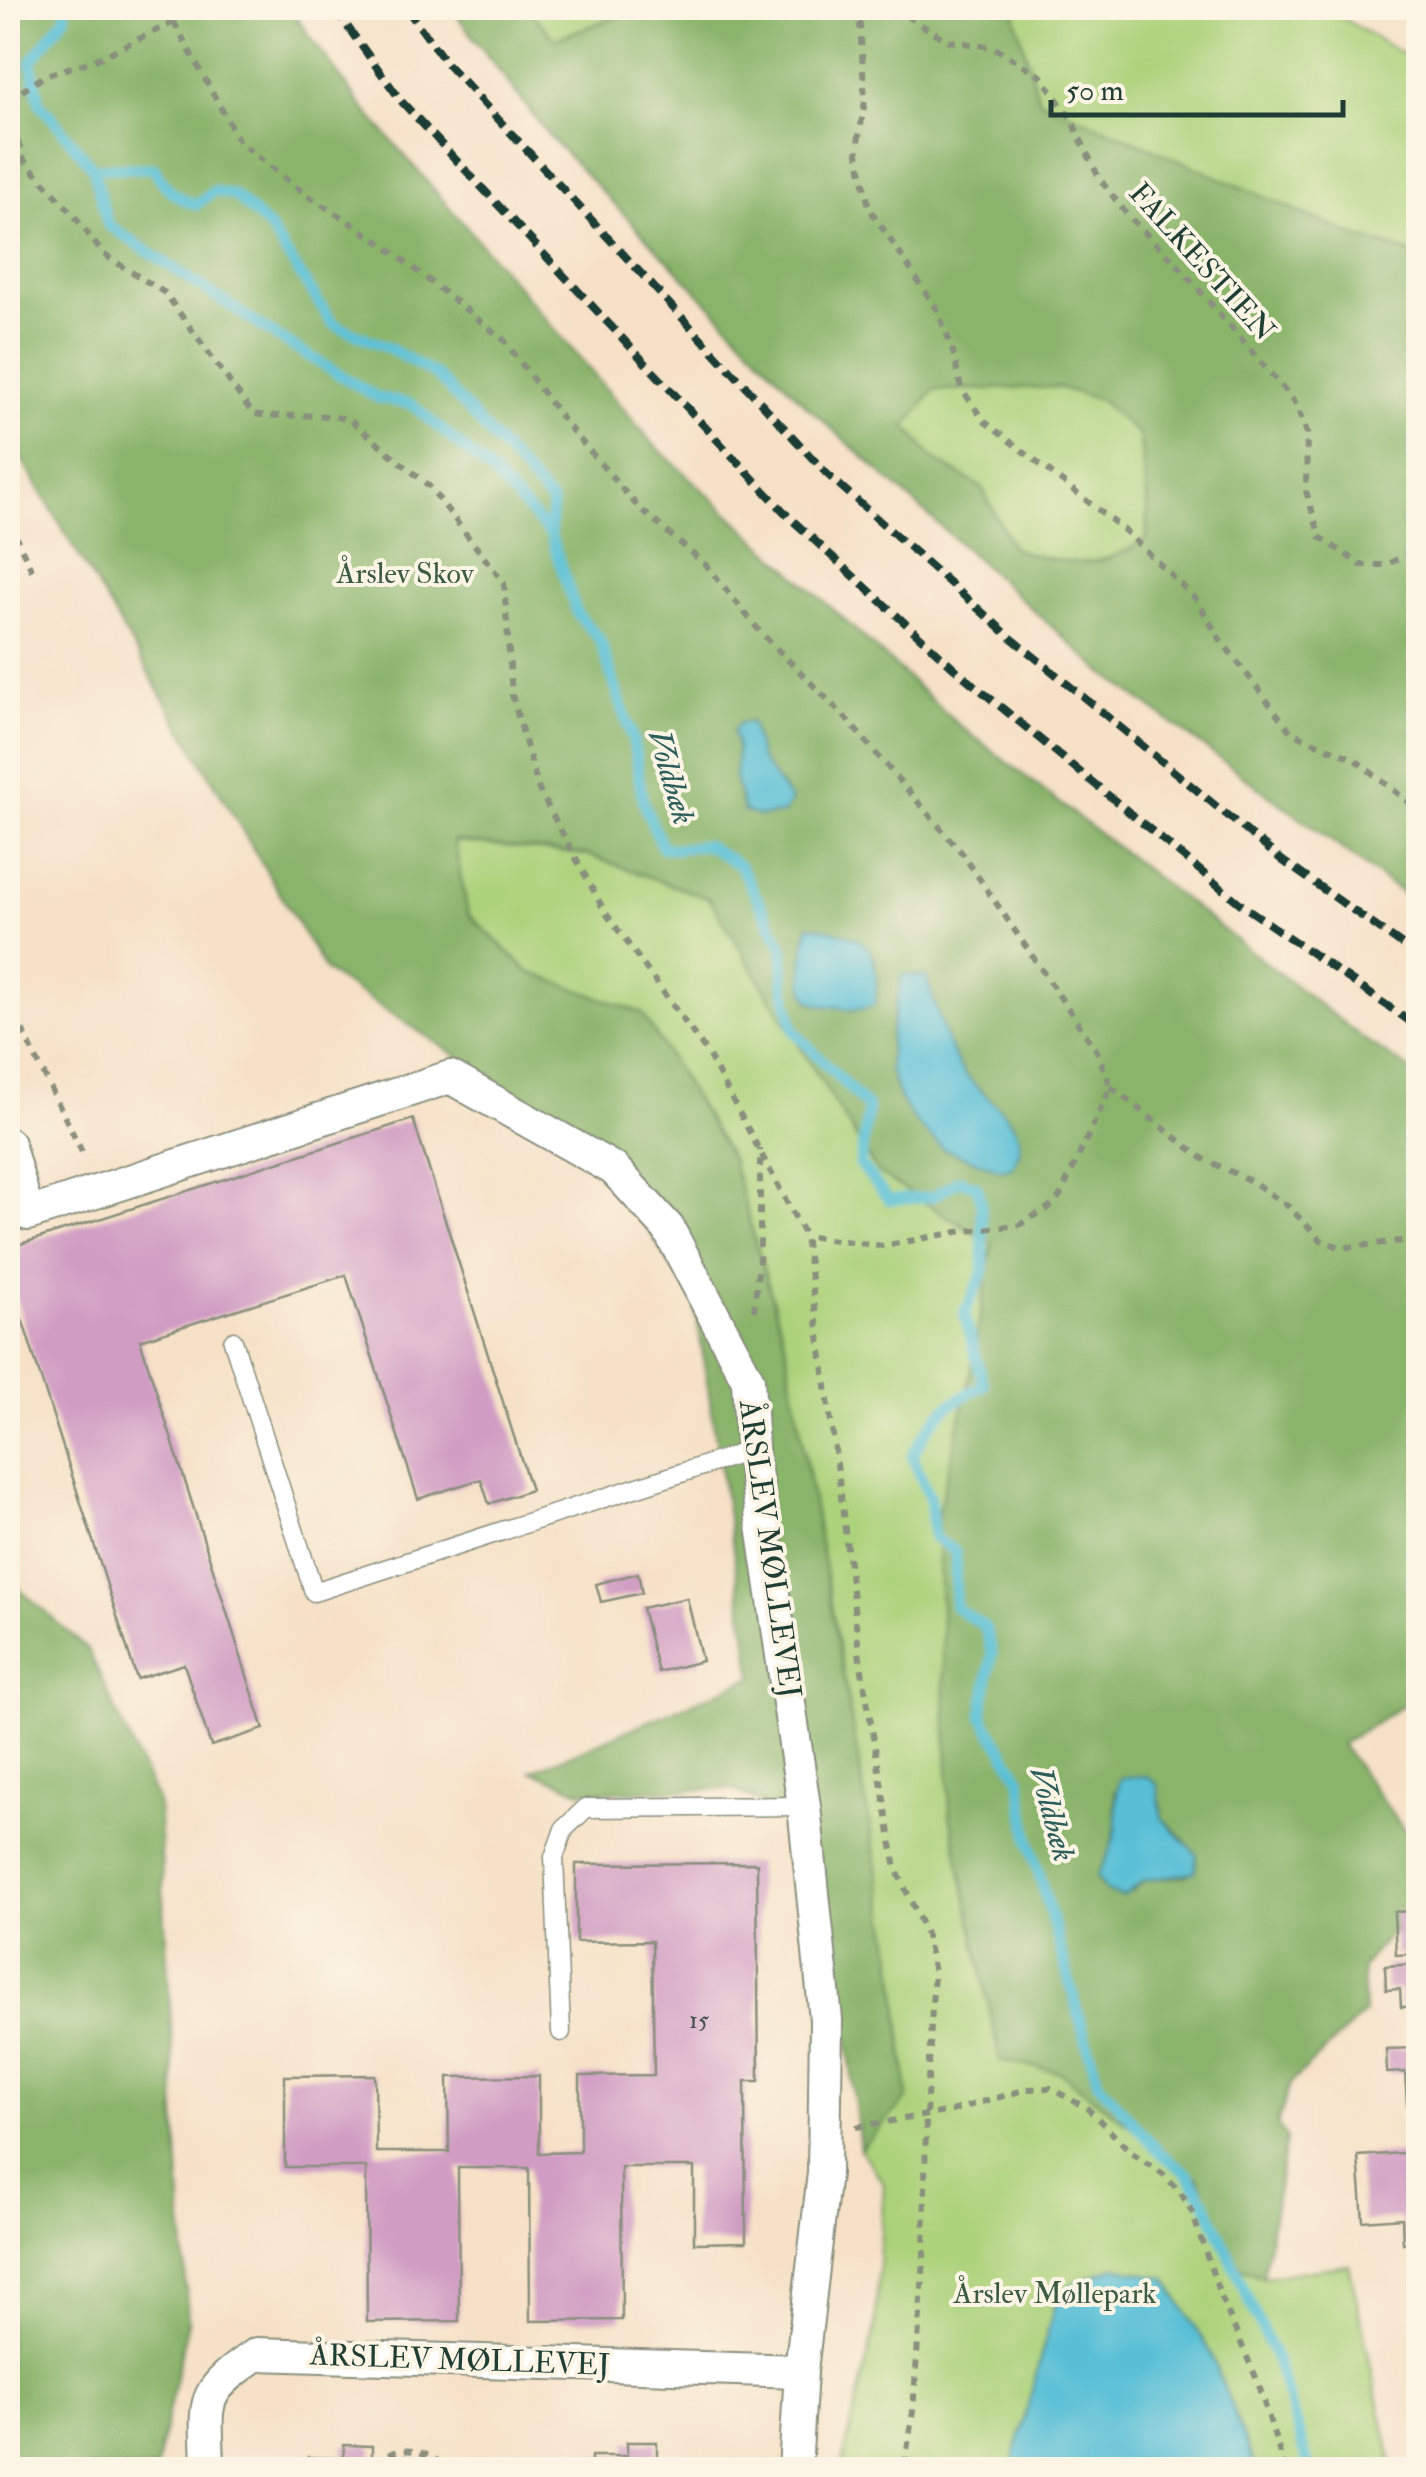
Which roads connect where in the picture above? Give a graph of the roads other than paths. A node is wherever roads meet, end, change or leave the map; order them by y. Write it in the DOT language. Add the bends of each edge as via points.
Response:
graph roads {
  1 [pos="8,1144"];
  2 [pos="233,1342"];
  3 [pos="752,1450"];
  4 [pos="804,1806"];
  5 [pos="561,2032"];
  6 [pos="802,2370"];
  7 [pos="208,2470"];
  8 [pos="796,2470"];
  1 -- 3 [label="street, ÅRSLEV MØLLEVEJ" via="28,1214 450,1077 614,1170 668,1228 748,1380"];
  2 -- 3 [label="lane" via="314,1592"];
  3 -- 4 [label="street, ÅRSLEV MØLLEVEJ"];
  4 -- 5 [label="lane" via="586,1808 564,1829 554,1857"];
  4 -- 6 [label="street, ÅRSLEV MØLLEVEJ" via="826,2020 824,2173"];
  6 -- 7 [label="street, ÅRSLEV MØLLEVEJ" via="257,2354 224,2377 207,2400"];
  6 -- 8 [label="street, ÅRSLEV MØLLEVEJ"];
}
